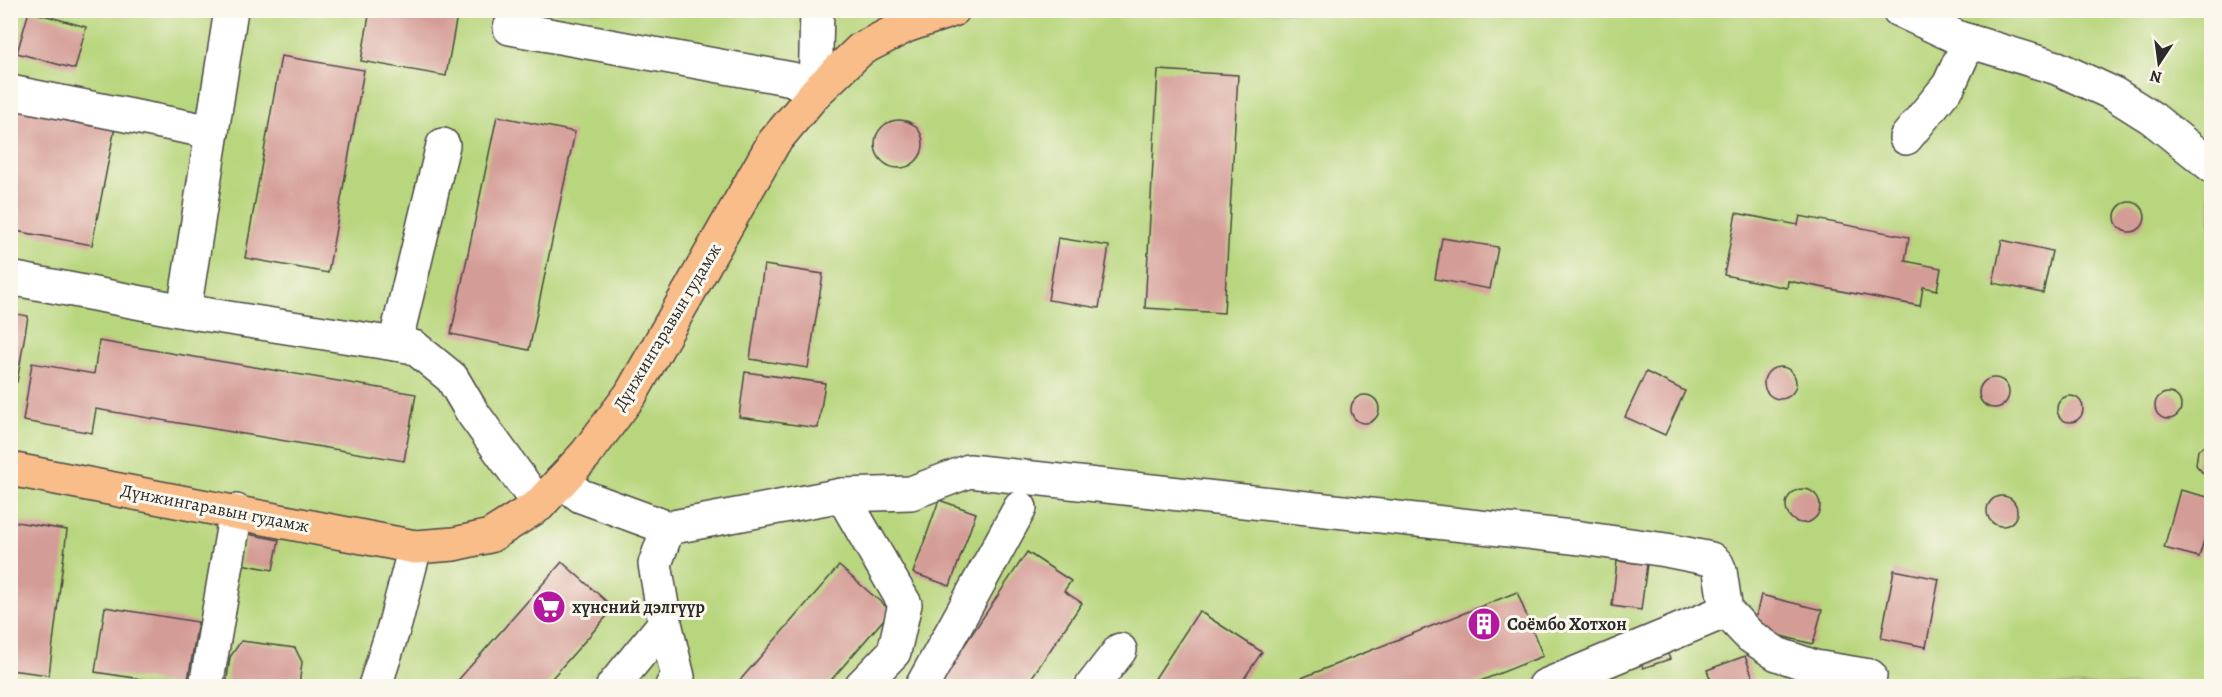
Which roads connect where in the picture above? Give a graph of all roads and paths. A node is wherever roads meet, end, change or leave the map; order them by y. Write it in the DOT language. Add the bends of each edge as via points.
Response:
graph roads {
  1 [pos="231,10"];
  2 [pos="817,10"];
  3 [pos="953,10"];
  4 [pos="1899,10"];
  5 [pos="510,28"];
  6 [pos="1969,41"];
  7 [pos="10,92"];
  8 [pos="815,93"];
  9 [pos="212,132"];
  10 [pos="1906,138"];
  11 [pos="443,145"];
  12 [pos="2211,166"];
  13 [pos="10,278"];
  14 [pos="184,311"];
  15 [pos="394,344"];
  16 [pos="10,469"];
  17 [pos="561,481"];
  18 [pos="842,495"];
  19 [pos="539,505"];
  20 [pos="1020,508"];
  21 [pos="236,511"];
  22 [pos="669,528"];
  23 [pos="415,547"];
  24 [pos="1726,610"];
  25 [pos="665,623"];
  26 [pos="1120,650"];
  27 [pos="1870,676"];
  28 [pos="206,687"];
  29 [pos="375,687"];
  30 [pos="613,687"];
  31 [pos="672,687"];
  32 [pos="861,687"];
  33 [pos="922,687"];
  34 [pos="1092,687"];
  35 [pos="1545,687"];
  1 -- 9 [label="street"];
  2 -- 8 [label="street"];
  3 -- 8 [label="main road, Дүнжингаравын гудамж" via="906,26 861,49"];
  4 -- 6 [label="street"];
  5 -- 8 [label="street" via="792,79"];
  6 -- 10 [label="street" via="1949,85"];
  6 -- 12 [label="street" via="2057,68 2114,94 2152,118"];
  7 -- 9 [label="street"];
  8 -- 17 [label="main road, Дүнжингаравын гудамж" via="774,142 631,394"];
  9 -- 14 [label="street"];
  11 -- 15 [label="street"];
  13 -- 14 [label="street"];
  14 -- 15 [label="street"];
  15 -- 19 [label="street" via="414,346 452,378 471,412"];
  16 -- 21 [label="main road, Дүнжингаравын гудамж"];
  17 -- 19 [label="main road, Дүнжингаравын гудамж"];
  17 -- 22 [label="street" via="580,495"];
  18 -- 22 [label="street"];
  18 -- 24 [label="street" via="911,493 969,471 1592,540 1711,559 1720,571"];
  18 -- 32 [label="street" via="905,604 894,652"];
  19 -- 23 [label="main road, Дүнжингаравын гудамж" via="490,536"];
  20 -- 33 [label="street"];
  21 -- 23 [label="main road, Дүнжингаравын гудамж"];
  21 -- 28 [label="street"];
  22 -- 25 [label="street" via="655,564"];
  23 -- 29 [label="street"];
  24 -- 27 [label="street" via="1750,636 1776,654 1815,667"];
  24 -- 35 [label="street"];
  25 -- 30 [label="street"];
  25 -- 31 [label="street" via="678,677"];
  26 -- 34 [label="street"];
}
